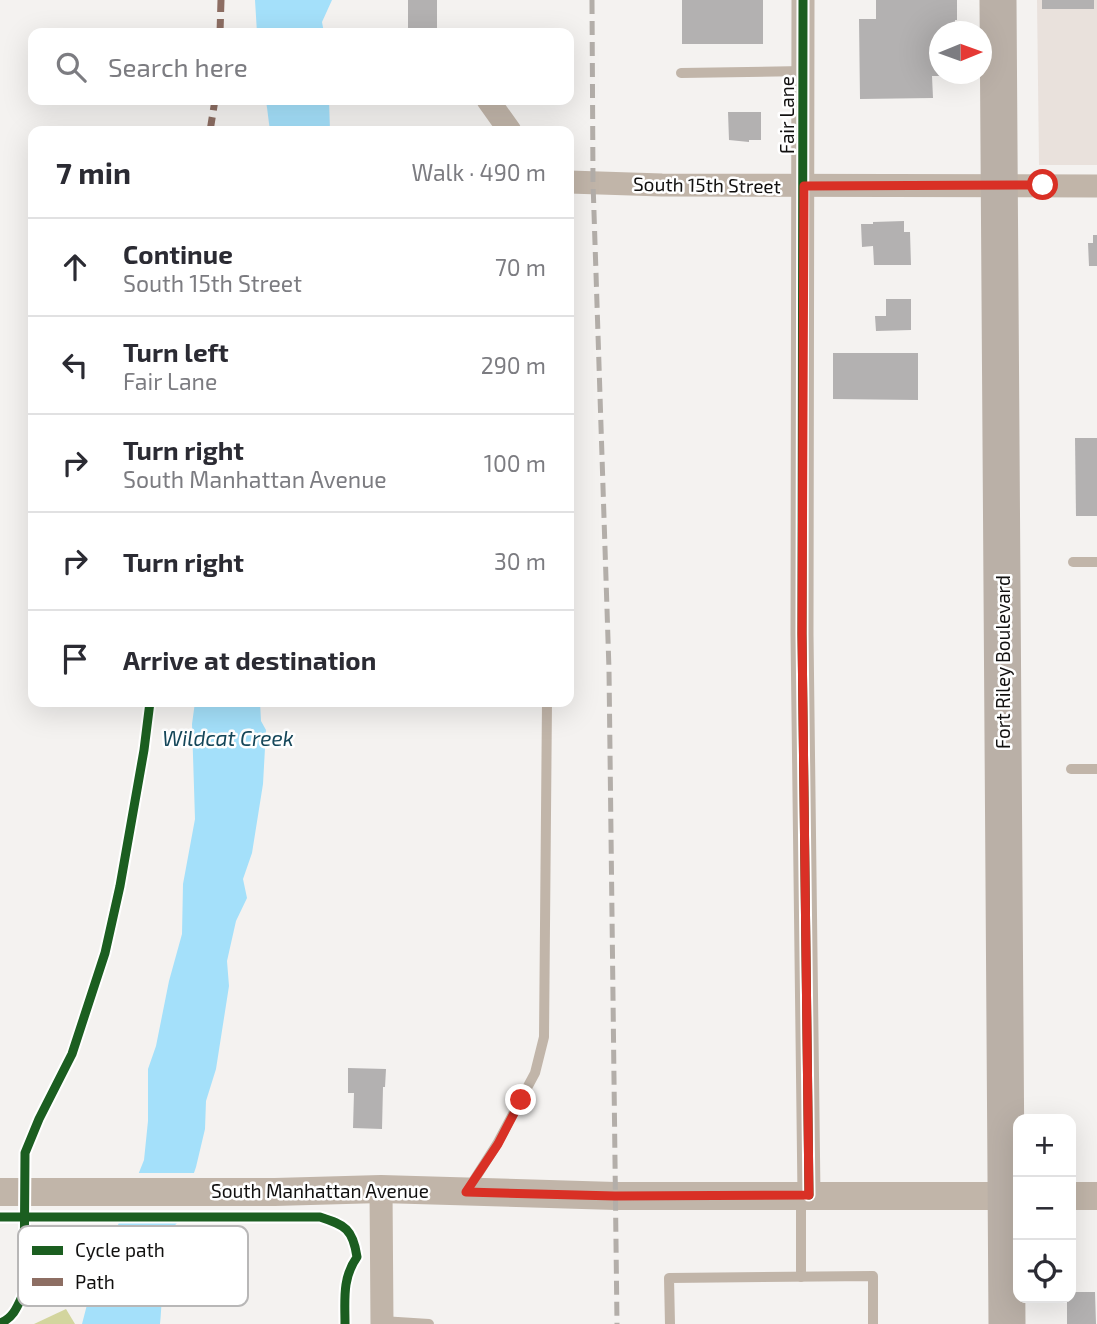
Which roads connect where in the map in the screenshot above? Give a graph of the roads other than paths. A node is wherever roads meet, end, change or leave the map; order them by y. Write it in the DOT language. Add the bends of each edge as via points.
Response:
graph roads {
  1 [pos="803,0"];
  2 [pos="998,0"];
  3 [pos="804,71"];
  4 [pos="681,73"];
  5 [pos="492,105"];
  6 [pos="506,126"];
  7 [pos="574,182"];
  8 [pos="1000,185"];
  9 [pos="804,186"];
  10 [pos="1097,186"];
  11 [pos="1073,562"];
  12 [pos="1097,562"];
  13 [pos="547,707"];
  14 [pos="1071,769"];
  15 [pos="1097,769"];
  16 [pos="381,1189"];
  17 [pos="0,1192"];
  18 [pos="466,1192"];
  19 [pos="805,1195"];
  20 [pos="1012,1196"];
  21 [pos="1076,1196"];
  22 [pos="1097,1196"];
  23 [pos="801,1277"];
  24 [pos="382,1323"];
  25 [pos="429,1324"];
  26 [pos="670,1324"];
  27 [pos="873,1324"];
  28 [pos="1007,1324"];
  1 -- 3 [label="street, Fair Lane"];
  2 -- 8 [label="highway, Fort Riley Boulevard"];
  3 -- 4 [label="lane"];
  3 -- 9 [label="street, Fair Lane"];
  5 -- 6 [label="street"];
  7 -- 9 [label="street, South 15th Street"];
  8 -- 9 [label="street, South 15th Street"];
  8 -- 10 [label="street, South 15th Street"];
  8 -- 20 [label="highway, Fort Riley Boulevard"];
  9 -- 19 [label="street, Fair Lane"];
  11 -- 12 [label="lane"];
  13 -- 18 [label="lane" via="544,1037 535,1073 498,1144"];
  14 -- 15 [label="lane"];
  16 -- 17 [label="street, South Manhattan Avenue"];
  16 -- 18 [label="street, South Manhattan Avenue"];
  16 -- 24 [label="street"];
  18 -- 19 [label="street, South Manhattan Avenue"];
  19 -- 20 [label="street, South Manhattan Avenue"];
  19 -- 23 [label="lane"];
  20 -- 28 [label="highway, Fort Riley Boulevard"];
  21 -- 22 [label="street"];
  23 -- 26 [label="lane" via="669,1278"];
  23 -- 27 [label="lane" via="873,1276"];
  24 -- 25 [label="lane"];
}
